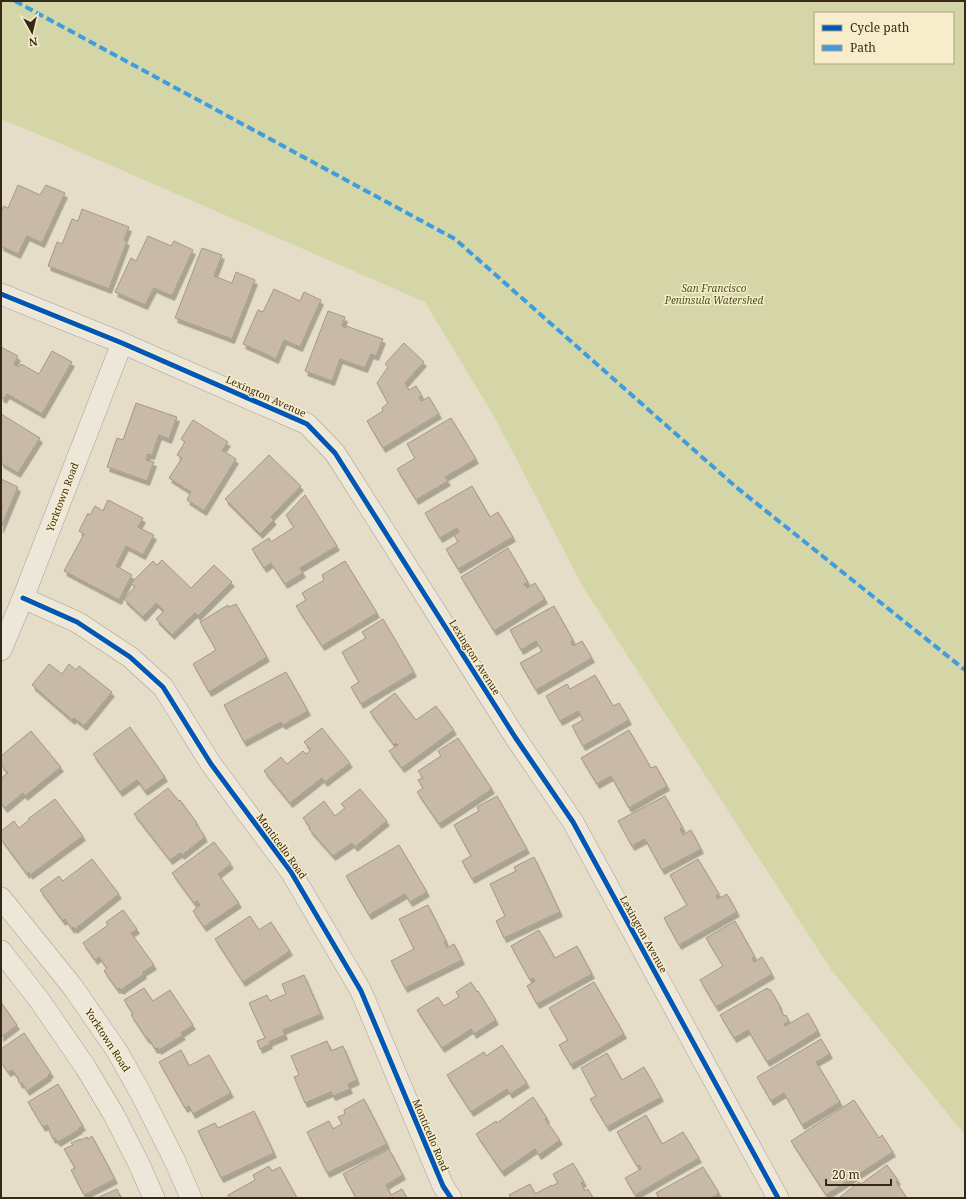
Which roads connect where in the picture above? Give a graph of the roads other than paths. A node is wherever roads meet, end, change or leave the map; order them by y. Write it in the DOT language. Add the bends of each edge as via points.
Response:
graph roads {
  1 [pos="1,294"];
  2 [pos="122,343"];
  3 [pos="23,598"];
  4 [pos="1,650"];
  5 [pos="1,898"];
  6 [pos="1,951"];
  7 [pos="154,1198"];
  8 [pos="191,1198"];
  9 [pos="451,1198"];
  10 [pos="778,1198"];
  1 -- 2 [label="street, Lexington Avenue"];
  2 -- 3 [label="street, Yorktown Road"];
  2 -- 10 [label="street, Lexington Avenue" via="307,424 336,453 515,737 573,822"];
  3 -- 4 [label="street, Yorktown Road"];
  3 -- 9 [label="street, Monticello Road" via="77,622 130,658 162,687 211,764 291,872 361,991 443,1186"];
  5 -- 8 [label="street, Yorktown Road" via="72,986 117,1051 175,1161"];
  6 -- 7 [label="street" via="40,1001 86,1068 114,1115"];
}
